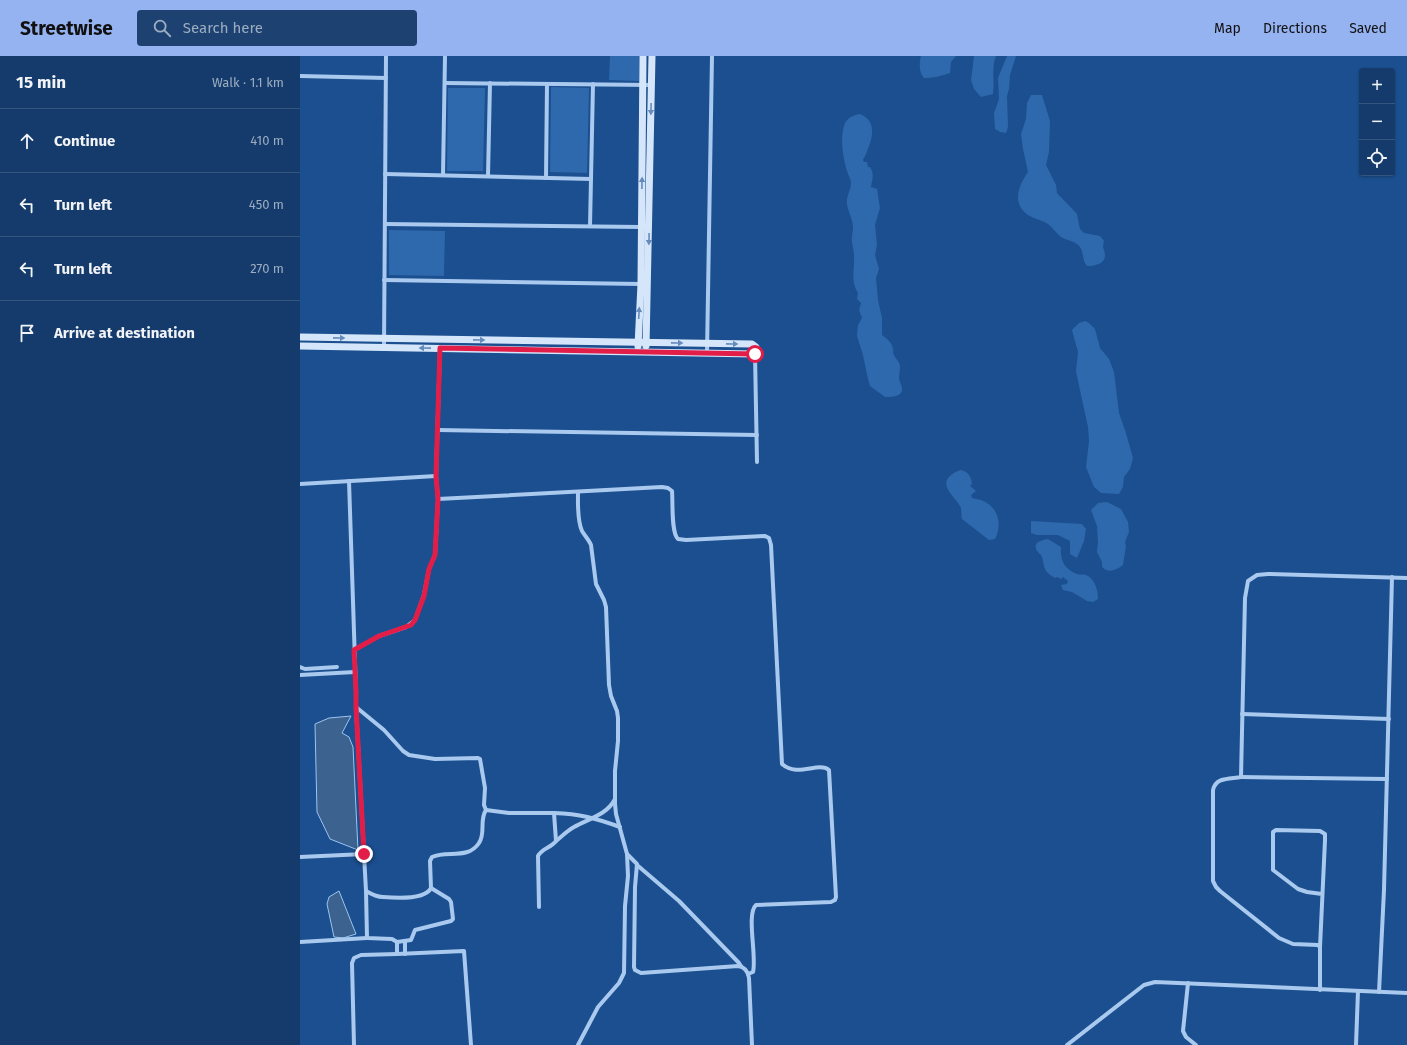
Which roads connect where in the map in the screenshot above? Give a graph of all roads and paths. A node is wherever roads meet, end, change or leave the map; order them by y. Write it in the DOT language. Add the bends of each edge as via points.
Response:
graph roads {
  1 [pos="386,56"];
  2 [pos="445,56"];
  3 [pos="643,56"];
  4 [pos="652,56"];
  5 [pos="712,56"];
  6 [pos="300,76"];
  7 [pos="386,78"];
  8 [pos="444,83"];
  9 [pos="490,83"];
  10 [pos="548,84"];
  11 [pos="593,84"];
  12 [pos="643,85"];
  13 [pos="652,85"];
  14 [pos="385,174"];
  15 [pos="443,175"];
  16 [pos="488,176"];
  17 [pos="546,178"];
  18 [pos="591,179"];
  19 [pos="384,224"];
  20 [pos="590,226"];
  21 [pos="641,227"];
  22 [pos="384,280"];
  23 [pos="641,284"];
  24 [pos="300,337"];
  25 [pos="384,339"];
  26 [pos="638,342"];
  27 [pos="646,342"];
  28 [pos="708,343"];
  29 [pos="300,346"];
  30 [pos="384,348"];
  31 [pos="440,348"];
  32 [pos="638,352"];
  33 [pos="646,352"];
  34 [pos="707,353"];
  35 [pos="755,354"];
  36 [pos="438,430"];
  37 [pos="757,435"];
  38 [pos="757,462"];
  39 [pos="436,476"];
  40 [pos="348,481"];
  41 [pos="300,484"];
  42 [pos="578,492"];
  43 [pos="438,499"];
  44 [pos="1392,577"];
  45 [pos="1407,578"];
  46 [pos="354,650"];
  47 [pos="300,667"];
  48 [pos="336,667"];
  49 [pos="355,672"];
  50 [pos="300,675"];
  51 [pos="356,707"];
  52 [pos="1242,714"];
  53 [pos="1389,719"];
  54 [pos="1241,777"];
  55 [pos="1387,779"];
  56 [pos="615,798"];
  57 [pos="486,810"];
  58 [pos="554,813"];
  59 [pos="593,818"];
  60 [pos="620,827"];
  61 [pos="556,841"];
  62 [pos="364,854"];
  63 [pos="627,854"];
  64 [pos="300,857"];
  65 [pos="637,865"];
  66 [pos="431,888"];
  67 [pos="366,891"];
  68 [pos="1322,894"];
  69 [pos="539,907"];
  70 [pos="367,938"];
  71 [pos="300,942"];
  72 [pos="397,942"];
  73 [pos="405,942"];
  74 [pos="1320,947"];
  75 [pos="397,954"];
  76 [pos="406,954"];
  77 [pos="740,966"];
  78 [pos="748,974"];
  79 [pos="1188,983"];
  80 [pos="1320,990"];
  81 [pos="1358,991"];
  82 [pos="1379,992"];
  83 [pos="1407,993"];
  84 [pos="1072,1043"];
  85 [pos="354,1045"];
  86 [pos="471,1045"];
  87 [pos="578,1045"];
  88 [pos="752,1045"];
  89 [pos="1066,1045"];
  90 [pos="1196,1045"];
  91 [pos="1356,1045"];
  1 -- 7 [label="street"];
  2 -- 8 [label="street"];
  3 -- 12 [label="street"];
  4 -- 13 [label="street"];
  5 -- 28 [label="street"];
  6 -- 7 [label="street"];
  7 -- 14 [label="street"];
  8 -- 9 [label="street"];
  8 -- 15 [label="street"];
  9 -- 10 [label="street"];
  9 -- 16 [label="street"];
  10 -- 11 [label="street"];
  10 -- 17 [label="street"];
  11 -- 12 [label="street"];
  11 -- 18 [label="street"];
  12 -- 13 [label="street"];
  21 -- 12 [label="street, one-way"];
  13 -- 27 [label="street, one-way"];
  14 -- 15 [label="street"];
  14 -- 19 [label="street"];
  15 -- 16 [label="street"];
  16 -- 17 [label="street"];
  17 -- 18 [label="street"];
  18 -- 20 [label="street"];
  19 -- 20 [label="street"];
  19 -- 22 [label="street"];
  20 -- 21 [label="street"];
  21 -- 23 [label="street"];
  22 -- 23 [label="street"];
  22 -- 25 [label="street"];
  26 -- 23 [label="street, one-way"];
  24 -- 25 [label="street, one-way"];
  25 -- 26 [label="street, one-way"];
  25 -- 30 [label="street"];
  26 -- 27 [label="street"];
  26 -- 32 [label="street"];
  27 -- 28 [label="street, one-way"];
  27 -- 33 [label="street"];
  28 -- 34 [label="street"];
  28 -- 35 [label="street, one-way" via="752,344 756,347"];
  29 -- 30 [label="street"];
  31 -- 30 [label="street, one-way"];
  31 -- 32 [label="street"];
  31 -- 36 [label="street"];
  32 -- 33 [label="street"];
  33 -- 34 [label="street"];
  34 -- 35 [label="street"];
  35 -- 37 [label="street"];
  36 -- 37 [label="street"];
  36 -- 39 [label="street"];
  37 -- 38 [label="street"];
  39 -- 40 [label="street"];
  39 -- 43 [label="street"];
  40 -- 41 [label="street"];
  40 -- 46 [label="street"];
  42 -- 43 [label="street"];
  42 -- 56 [label="street" via="582,532 591,545 596,584 606,607 609,685 618,722"];
  42 -- 78 [label="street" via="668,488 672,491 674,528 678,539 765,536 769,538 782,764 791,770 823,767 829,770 836,896 831,902 756,905 752,911 754,968 753,972"];
  43 -- 46 [label="street" via="435,555 415,620 406,627 379,636"];
  44 -- 45 [label="street"];
  44 -- 52 [label="street" via="1268,574 1257,575 1248,581 1245,598"];
  44 -- 53 [label="street"];
  46 -- 49 [label="street"];
  47 -- 48 [label="street"];
  49 -- 50 [label="street"];
  49 -- 51 [label="street"];
  51 -- 57 [label="street" via="409,755 435,759 480,759"];
  51 -- 62 [label="street"];
  52 -- 53 [label="street"];
  52 -- 54 [label="street"];
  53 -- 55 [label="street"];
  54 -- 55 [label="street"];
  54 -- 74 [label="street" via="1219,780 1214,784 1213,881 1216,887 1279,938 1293,944"];
  55 -- 82 [label="street"];
  56 -- 59 [label="street" via="609,807"];
  56 -- 60 [label="street"];
  57 -- 58 [label="street"];
  57 -- 66 [label="street" via="483,815 482,838 475,849 431,858"];
  58 -- 59 [label="street"];
  58 -- 61 [label="street"];
  59 -- 60 [label="street"];
  59 -- 61 [label="street" via="574,827"];
  60 -- 63 [label="street"];
  61 -- 69 [label="street" via="538,856"];
  62 -- 64 [label="street"];
  62 -- 67 [label="street"];
  63 -- 65 [label="street"];
  63 -- 87 [label="street" via="624,973 619,983 598,1007"];
  65 -- 77 [label="street" via="679,901"];
  65 -- 77 [label="street" via="635,970 641,973"];
  66 -- 67 [label="street" via="426,894 414,897 382,897"];
  66 -- 73 [label="street" via="449,899 453,919 415,930 411,940"];
  67 -- 70 [label="street"];
  68 -- 68 [label="street" via="1298,889 1273,870 1273,832 1320,831 1325,834"];
  68 -- 74 [label="street"];
  70 -- 71 [label="street"];
  70 -- 72 [label="street"];
  72 -- 73 [label="street"];
  72 -- 75 [label="street"];
  73 -- 76 [label="street"];
  74 -- 80 [label="street"];
  75 -- 76 [label="street"];
  75 -- 85 [label="street" via="357,955 352,960"];
  76 -- 86 [label="street" via="465,951"];
  77 -- 78 [label="street" via="747,970"];
  78 -- 88 [label="street"];
  79 -- 80 [label="street"];
  79 -- 84 [label="street" via="1144,984"];
  79 -- 90 [label="street" via="1183,1031"];
  80 -- 81 [label="street"];
  81 -- 82 [label="street"];
  81 -- 91 [label="street"];
  82 -- 83 [label="street"];
  84 -- 89 [label="street"];
}
